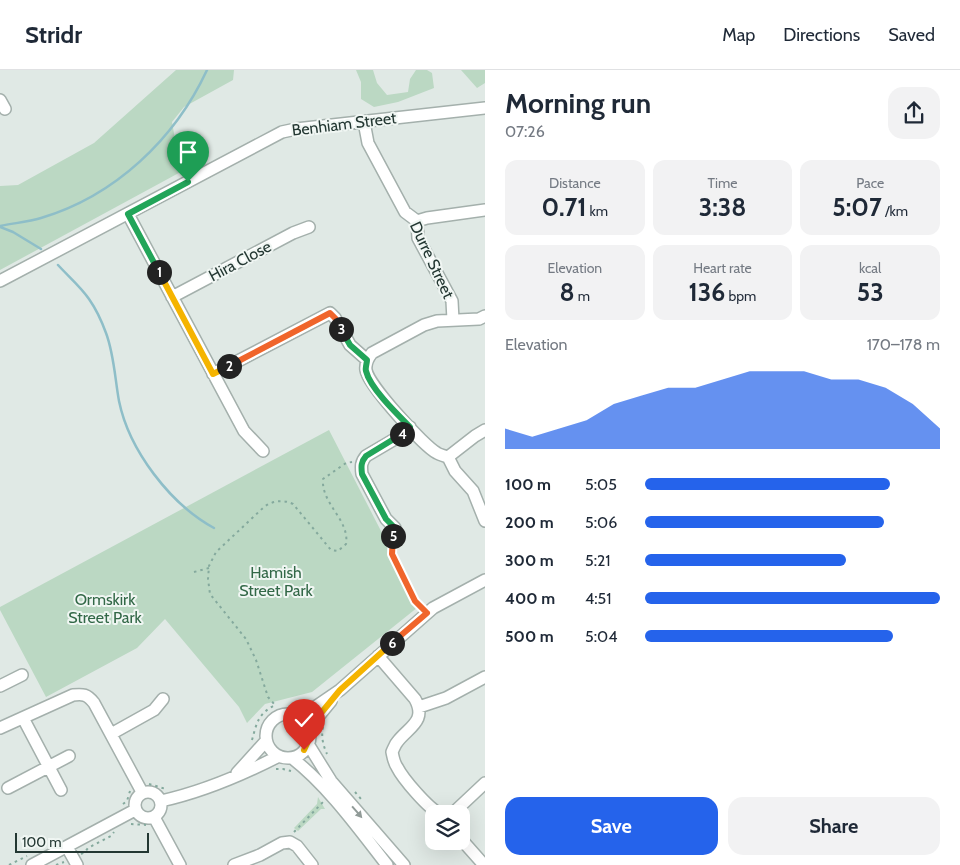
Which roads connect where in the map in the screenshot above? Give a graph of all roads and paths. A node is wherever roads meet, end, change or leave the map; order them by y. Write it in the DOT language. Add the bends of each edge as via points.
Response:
graph roads {
  1 [pos="485,108"];
  2 [pos="364,122"];
  3 [pos="485,210"];
  4 [pos="128,214"];
  5 [pos="417,221"];
  6 [pos="309,227"];
  7 [pos="0,281"];
  8 [pos="172,297"];
  9 [pos="485,316"];
  10 [pos="453,320"];
  11 [pos="367,360"];
  12 [pos="213,374"];
  13 [pos="410,427"];
  14 [pos="485,430"];
  15 [pos="263,451"];
  16 [pos="448,457"];
  17 [pos="362,460"];
  18 [pos="485,521"];
  19 [pos="395,528"];
  20 [pos="209,568"];
  21 [pos="194,572"];
  22 [pos="485,580"];
  23 [pos="427,613"];
  24 [pos="378,656"];
  25 [pos="22,675"];
  26 [pos="485,678"];
  27 [pos="0,686"];
  28 [pos="340,690"];
  29 [pos="163,699"];
  30 [pos="419,707"];
  31 [pos="24,718"];
  32 [pos="299,718"];
  33 [pos="324,722"];
  34 [pos="2,723"];
  35 [pos="308,729"];
  36 [pos="111,734"];
  37 [pos="266,741"];
  38 [pos="251,744"];
  39 [pos="308,744"];
  40 [pos="69,756"];
  41 [pos="279,756"];
  42 [pos="292,758"];
  43 [pos="329,760"];
  44 [pos="49,766"];
  45 [pos="270,770"];
  46 [pos="297,773"];
  47 [pos="234,776"];
  48 [pos="485,783"];
  49 [pos="144,787"];
  50 [pos="8,788"];
  51 [pos="174,788"];
  52 [pos="350,788"];
  53 [pos="61,790"];
  54 [pos="362,800"];
  55 [pos="161,801"];
  56 [pos="324,801"];
  57 [pos="428,805"];
  58 [pos="462,805"];
  59 [pos="136,810"];
  60 [pos="152,822"];
  61 [pos="129,825"];
  62 [pos="115,831"];
  63 [pos="290,842"];
  64 [pos="67,847"];
  65 [pos="470,849"];
  66 [pos="74,860"];
  67 [pos="32,865"];
  68 [pos="56,865"];
  69 [pos="180,865"];
  70 [pos="234,865"];
  71 [pos="312,865"];
  72 [pos="387,865"];
  73 [pos="404,865"];
  74 [pos="484,865"];
  1 -- 2 [label="street, Benhiam Street"];
  2 -- 4 [label="street, Benhiam Street" via="282,132"];
  2 -- 5 [label="street, Durre Street" via="368,143 405,212"];
  3 -- 5 [label="street"];
  4 -- 7 [label="street, Benhiam Street"];
  4 -- 8 [label="street"];
  5 -- 10 [label="street, Durre Street" via="418,238 452,301"];
  6 -- 8 [label="street, Hira Close"];
  8 -- 12 [label="street"];
  9 -- 10 [label="street"];
  10 -- 11 [label="street" via="424,325 372,353"];
  11 -- 12 [label="street" via="350,345 330,313"];
  11 -- 13 [label="street" via="370,381"];
  12 -- 15 [label="street" via="244,431"];
  13 -- 16 [label="street" via="436,453"];
  13 -- 17 [label="street"];
  14 -- 16 [label="street"];
  16 -- 18 [label="street" via="454,470 473,491"];
  17 -- 19 [label="street" via="362,474 386,519"];
  17 -- 20 [label="path" via="346,463 323,479 322,488 347,537 346,544 338,551 331,550 292,504 278,501 269,503 219,548"];
  19 -- 23 [label="path" via="392,554 415,601"];
  20 -- 21 [label="path"];
  20 -- 38 [label="path" via="210,594 246,639 268,697 275,705 258,719"];
  22 -- 23 [label="street"];
  23 -- 24 [label="street"];
  24 -- 28 [label="street"];
  24 -- 30 [label="street"];
  25 -- 27 [label="street"];
  26 -- 30 [label="street" via="446,698"];
  28 -- 32 [label="street"];
  28 -- 35 [label="street"];
  29 -- 36 [label="street" via="154,710"];
  30 -- 57 [label="street" via="412,729 398,741 392,752 396,767"];
  31 -- 34 [label="street"];
  31 -- 36 [label="street" via="73,695 83,694 94,703"];
  31 -- 44 [label="street"];
  32 -- 35 [label="street"];
  32 -- 37 [label="street" via="278,716 268,727"];
  33 -- 43 [label="path" via="323,745"];
  35 -- 39 [label="street"];
  36 -- 49 [label="street"];
  37 -- 41 [label="street"];
  37 -- 47 [label="street"];
  39 -- 42 [label="street"];
  39 -- 73 [label="street, one-way" via="331,781"];
  40 -- 44 [label="street"];
  41 -- 42 [label="street"];
  41 -- 47 [label="street"];
  42 -- 72 [label="street" via="331,795"];
  44 -- 50 [label="street"];
  44 -- 53 [label="street"];
  45 -- 46 [label="path" via="283,768"];
  47 -- 55 [label="street" via="213,786"];
  48 -- 58 [label="street"];
  49 -- 51 [label="path"];
  49 -- 55 [label="street" via="156,793"];
  49 -- 59 [label="street" via="134,802"];
  52 -- 54 [label="path"];
  55 -- 60 [label="street" via="160,810"];
  56 -- 63 [label="path" via="295,830"];
  59 -- 60 [label="street"];
  59 -- 64 [label="street"];
  60 -- 61 [label="path"];
  60 -- 69 [label="street"];
  62 -- 66 [label="path"];
  63 -- 70 [label="street"];
  63 -- 71 [label="street"];
  64 -- 66 [label="street"];
  64 -- 67 [label="street"];
  65 -- 74 [label="street"];
  66 -- 68 [label="path"];
}
